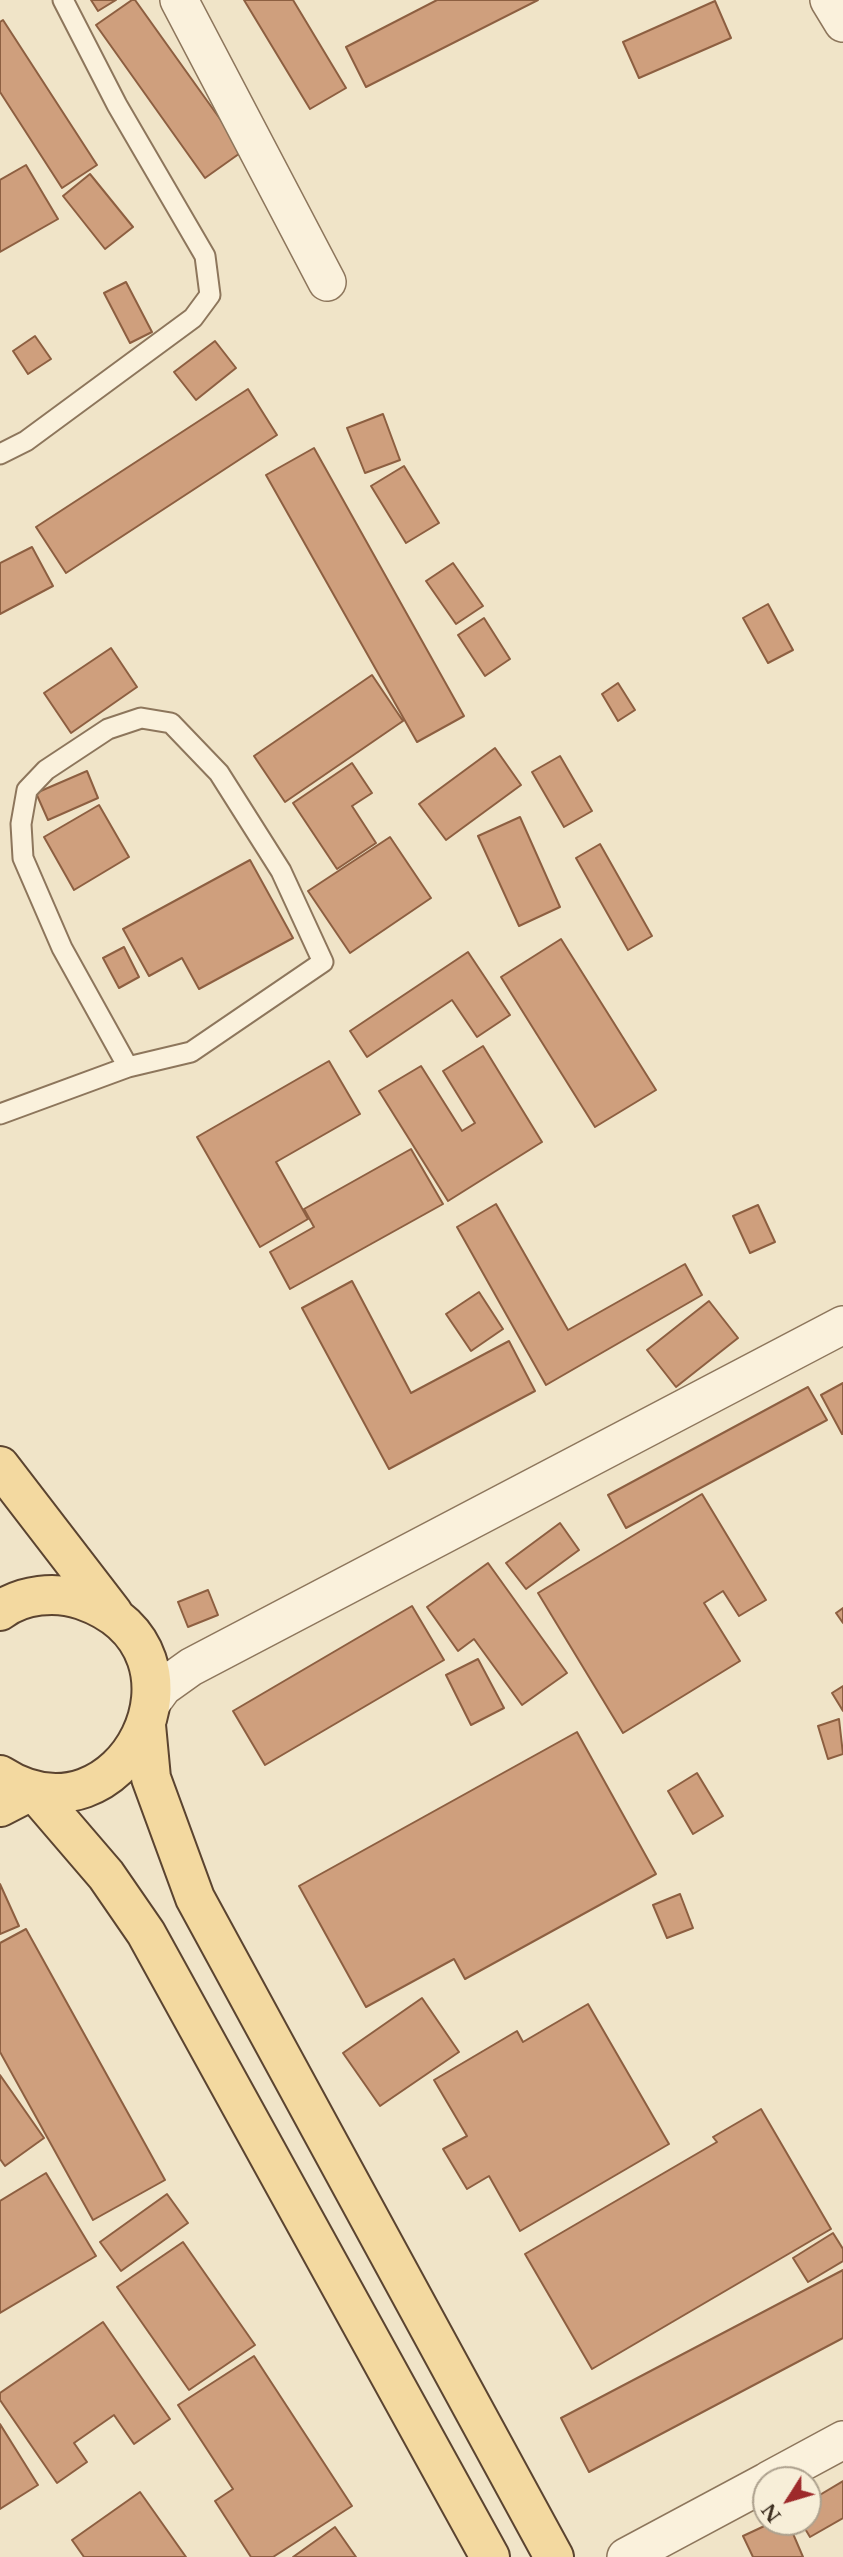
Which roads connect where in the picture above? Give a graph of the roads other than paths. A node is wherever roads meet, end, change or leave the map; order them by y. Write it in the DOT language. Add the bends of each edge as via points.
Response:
graph roads {
  1 [pos="63,0"];
  2 [pos="179,0"];
  3 [pos="829,0"];
  4 [pos="843,23"];
  5 [pos="327,282"];
  6 [pos="0,454"];
  7 [pos="128,1067"];
  8 [pos="0,1114"];
  9 [pos="843,1326"];
  10 [pos="0,1466"];
  11 [pos="0,1611"];
  12 [pos="124,1626"];
  13 [pos="220,1653"];
  14 [pos="149,1714"];
  15 [pos="17,1782"];
  16 [pos="0,1807"];
  17 [pos="843,2440"];
  18 [pos="795,2466"];
  19 [pos="752,2490"];
  20 [pos="489,2557"];
  21 [pos="554,2557"];
  22 [pos="626,2557"];
  1 -- 6 [label="lane" via="117,105 205,256 210,295 193,318 26,441"];
  2 -- 5 [label="street"];
  3 -- 4 [label="street"];
  7 -- 7 [label="lane" via="62,948 23,858 21,824 27,790 46,770 108,729 141,718 171,723 219,773 281,871 323,962 191,1052"];
  7 -- 8 [label="lane"];
  9 -- 13 [label="street"];
  10 -- 12 [label="main road"];
  11 -- 12 [label="main road" via="26,1599 73,1597 96,1605"];
  12 -- 13 [label="street" via="152,1648 181,1656"];
  12 -- 14 [label="main road" via="144,1656 151,1678"];
  13 -- 14 [label="street" via="163,1687"];
  14 -- 15 [label="main road" via="136,1747 102,1779 57,1792"];
  14 -- 21 [label="main road" via="151,1778 195,1898"];
  15 -- 16 [label="main road"];
  15 -- 20 [label="main road" via="106,1875 146,1933"];
  17 -- 18 [label="street"];
  19 -- 22 [label="street"];
}
